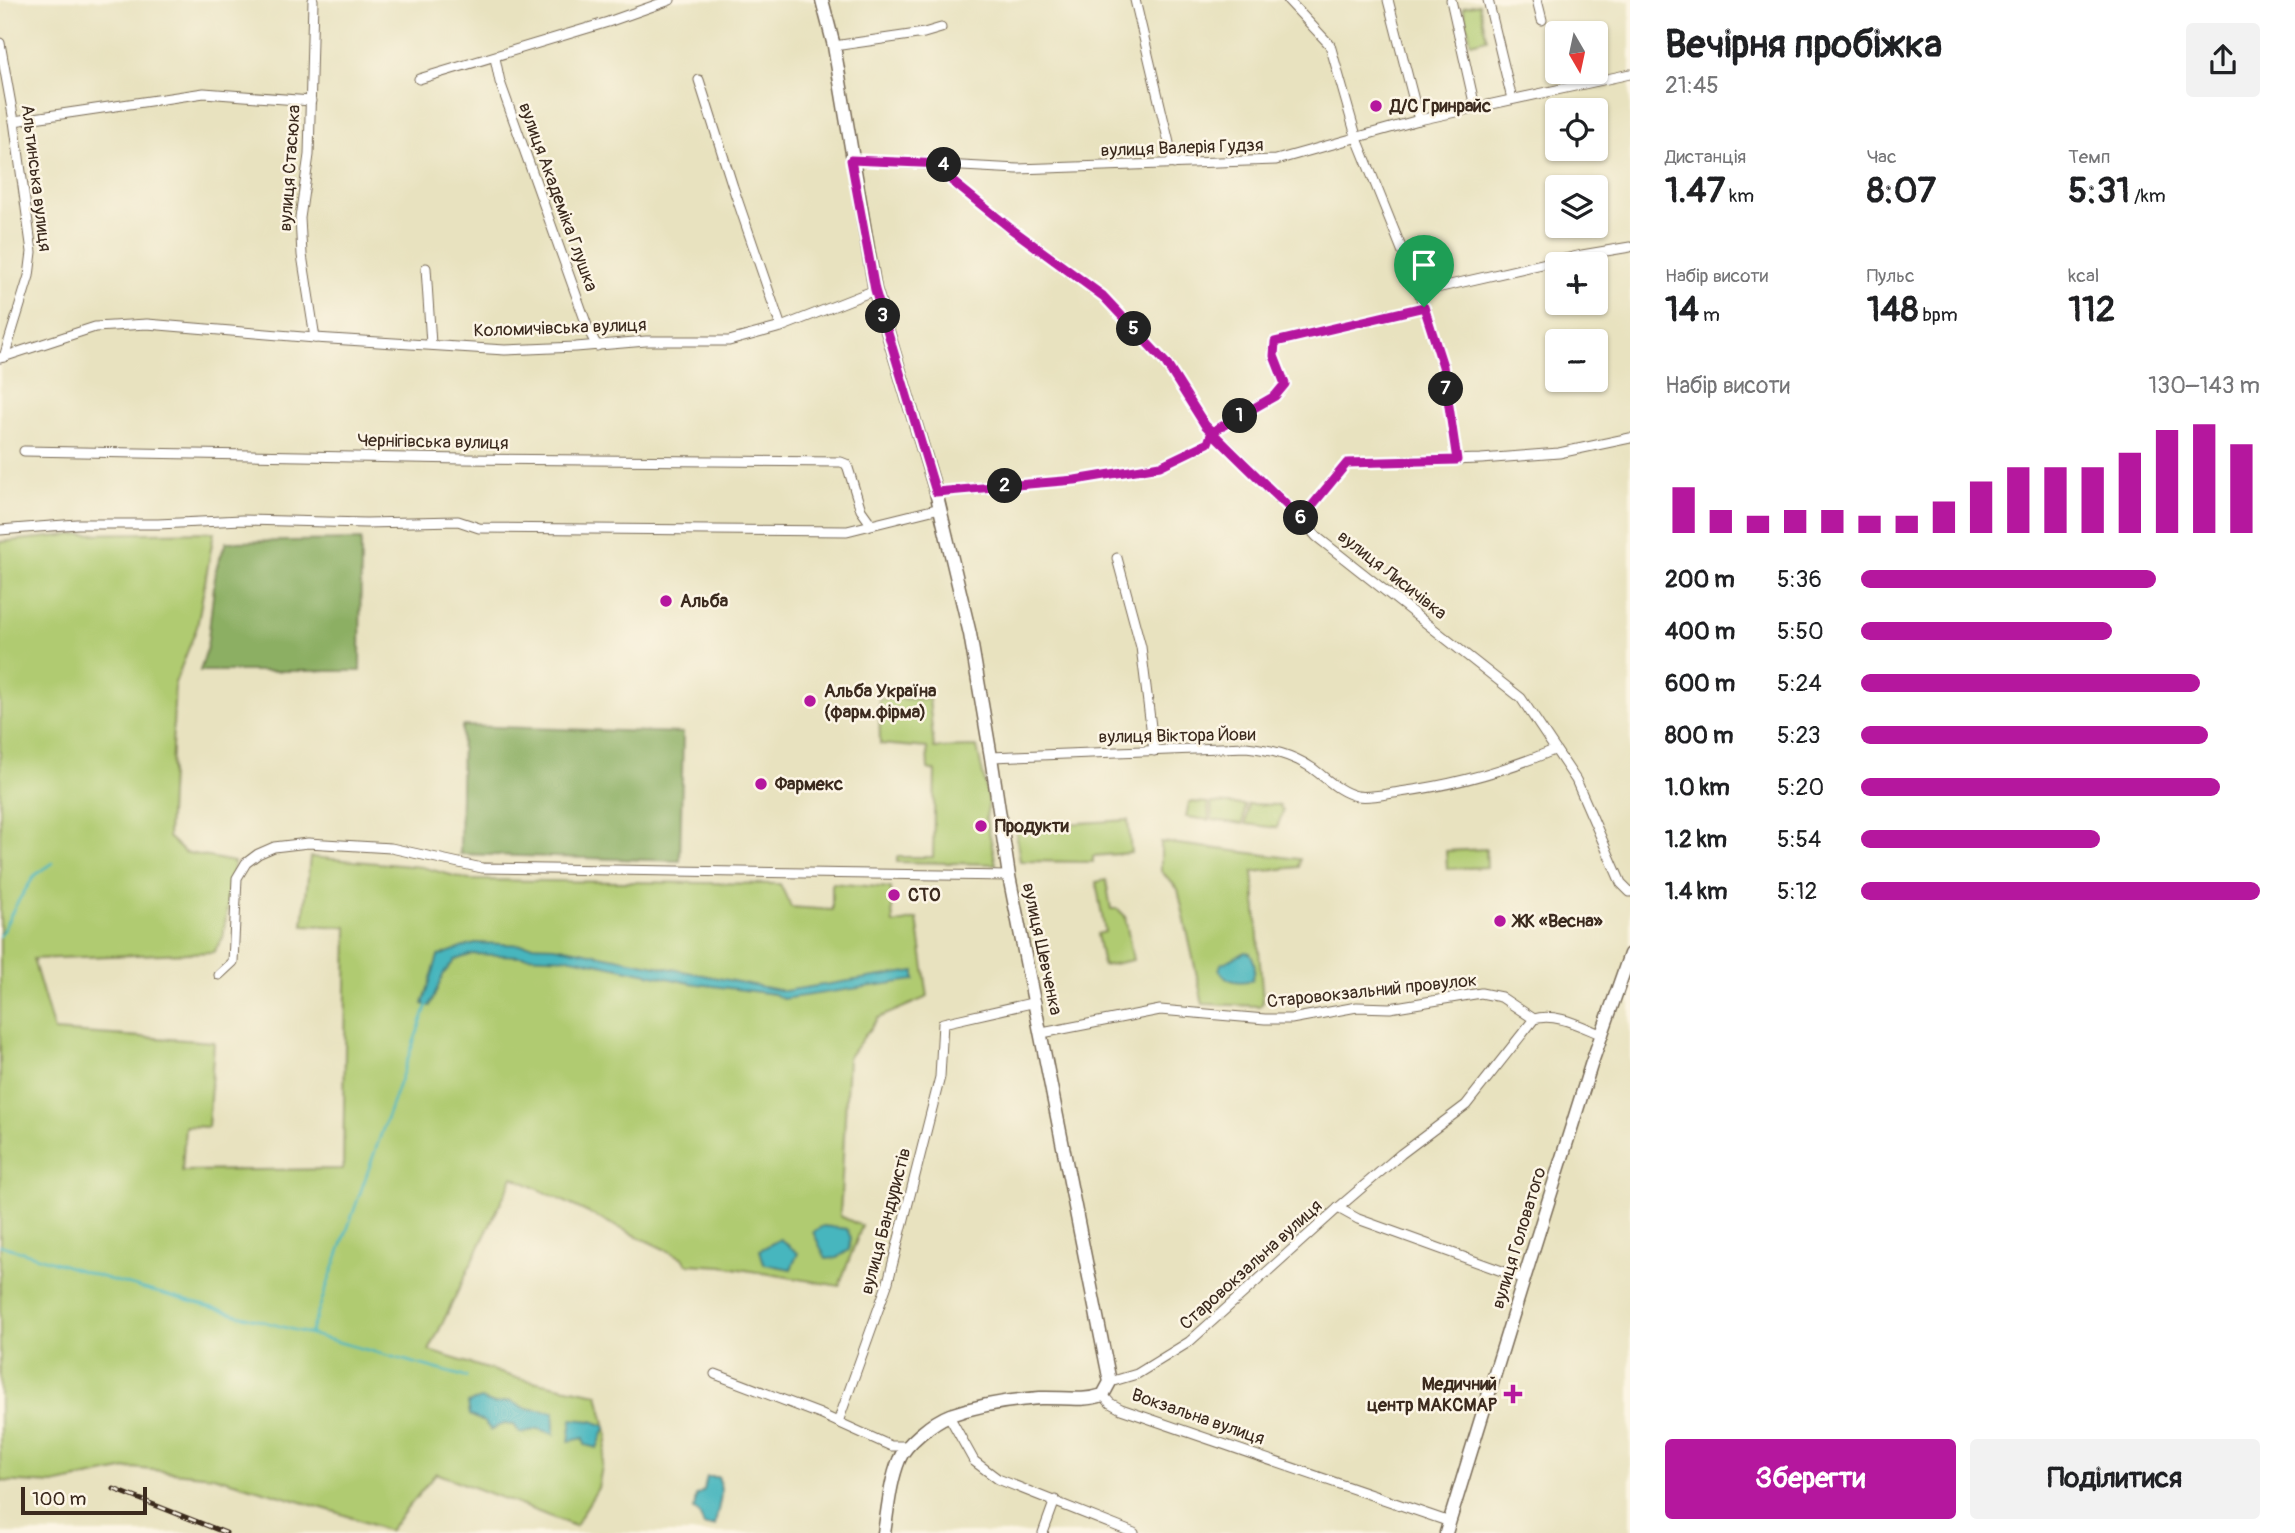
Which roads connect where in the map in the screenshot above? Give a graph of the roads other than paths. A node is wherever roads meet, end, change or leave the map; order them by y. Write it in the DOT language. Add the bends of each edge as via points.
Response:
graph roads {
  1 [pos="313,0"];
  2 [pos="670,0"];
  3 [pos="822,0"];
  4 [pos="1135,0"];
  5 [pos="1288,0"];
  6 [pos="1388,0"];
  7 [pos="1451,0"];
  8 [pos="1488,0"];
  9 [pos="1537,0"];
  10 [pos="1542,20"];
  11 [pos="941,28"];
  12 [pos="0,43"];
  13 [pos="834,46"];
  14 [pos="495,58"];
  15 [pos="1630,74"];
  16 [pos="419,79"];
  17 [pos="699,80"];
  18 [pos="1512,99"];
  19 [pos="311,101"];
  20 [pos="0,107"];
  21 [pos="11,107"];
  22 [pos="1475,107"];
  23 [pos="1419,120"];
  24 [pos="14,121"];
  25 [pos="1356,136"];
  26 [pos="851,160"];
  27 [pos="943,164"];
  28 [pos="1174,164"];
  29 [pos="1630,247"];
  30 [pos="426,268"];
  31 [pos="875,290"];
  32 [pos="1419,292"];
  33 [pos="1424,307"];
  34 [pos="781,327"];
  35 [pos="315,338"];
  36 [pos="431,344"];
  37 [pos="597,346"];
  38 [pos="2,357"];
  39 [pos="1212,432"];
  40 [pos="1630,439"];
  41 [pos="24,451"];
  42 [pos="1457,460"];
  43 [pos="936,492"];
  44 [pos="940,508"];
  45 [pos="1301,519"];
  46 [pos="871,524"];
  47 [pos="0,530"];
  48 [pos="1117,558"];
  49 [pos="1554,750"];
  50 [pos="1154,751"];
  51 [pos="991,757"];
  52 [pos="1009,876"];
  53 [pos="1630,892"];
  54 [pos="1630,954"];
  55 [pos="219,975"];
  56 [pos="1036,1002"];
  57 [pos="1534,1019"];
  58 [pos="1042,1032"];
  59 [pos="1603,1035"];
  60 [pos="1338,1208"];
  61 [pos="1524,1279"];
  62 [pos="715,1374"];
  63 [pos="1110,1382"];
  64 [pos="1103,1395"];
  65 [pos="949,1416"];
  66 [pos="838,1422"];
  67 [pos="906,1446"];
  68 [pos="1055,1500"];
  69 [pos="1448,1528"];
  70 [pos="884,1533"];
  71 [pos="1043,1533"];
  72 [pos="1134,1533"];
  1 -- 19 [label="street, вулиця Стасюка"];
  2 -- 14 [label="street"];
  3 -- 13 [label="main road, вулиця Шевченка"];
  4 -- 28 [label="street"];
  5 -- 25 [label="street" via="1330,45"];
  6 -- 23 [label="street"];
  7 -- 22 [label="street"];
  8 -- 18 [label="street"];
  9 -- 10 [label="street"];
  11 -- 13 [label="street"];
  12 -- 21 [label="street, Альтинська вулиця"];
  13 -- 26 [label="main road, вулиця Шевченка"];
  14 -- 16 [label="street"];
  14 -- 37 [label="street, вулиця Академіка Глушка"];
  15 -- 18 [label="street, вулиця Валерія Гудзя"];
  17 -- 34 [label="street"];
  18 -- 22 [label="street, вулиця Валерія Гудзя"];
  19 -- 24 [label="street" via="204,93"];
  19 -- 35 [label="street, вулиця Стасюка" via="300,218"];
  20 -- 21 [label="street"];
  21 -- 24 [label="street, Альтинська вулиця"];
  22 -- 23 [label="street, вулиця Валерія Гудзя"];
  23 -- 25 [label="street, вулиця Валерія Гудзя"];
  24 -- 38 [label="street, Альтинська вулиця" via="32,252 29,276"];
  25 -- 28 [label="street, вулиця Валерія Гудзя" via="1276,160"];
  25 -- 32 [label="street"];
  26 -- 27 [label="street, вулиця Валерія Гудзя"];
  26 -- 31 [label="main road, вулиця Шевченка"];
  27 -- 28 [label="street, вулиця Валерія Гудзя" via="1018,169"];
  27 -- 39 [label="street, вулиця Лисичівка" via="952,181 1103,296 1166,363"];
  29 -- 32 [label="street"];
  30 -- 36 [label="street"];
  31 -- 34 [label="street, Коломичівська вулиця"];
  31 -- 43 [label="main road, вулиця Шевченка"];
  32 -- 33 [label="street"];
  33 -- 39 [label="street" via="1275,342 1274,356 1285,384 1275,396"];
  33 -- 42 [label="street" via="1443,366"];
  34 -- 37 [label="street, Коломичівська вулиця" via="729,341"];
  35 -- 36 [label="street, Коломичівська вулиця"];
  35 -- 38 [label="street, Коломичівська вулиця" via="134,324 95,327"];
  36 -- 37 [label="street, Коломичівська вулиця" via="505,350"];
  39 -- 43 [label="street" via="1208,443 1160,466 1075,480"];
  39 -- 45 [label="street, вулиця Лисичівка"];
  40 -- 42 [label="street" via="1559,453"];
  41 -- 46 [label="street, Чернігівська вулиця" via="841,461"];
  42 -- 45 [label="street" via="1347,463"];
  43 -- 44 [label="main road, вулиця Шевченка"];
  44 -- 46 [label="street"];
  44 -- 51 [label="main road, вулиця Шевченка" via="970,634"];
  45 -- 49 [label="street, вулиця Лисичівка" via="1317,537 1521,698"];
  46 -- 47 [label="street" via="847,531 784,531 242,520"];
  48 -- 50 [label="street" via="1141,647"];
  49 -- 50 [label="street, вулиця Віктора Йови" via="1519,765 1432,788 1366,796 1341,790 1282,752 1246,747"];
  49 -- 53 [label="street, вулиця Лисичівка" via="1576,780 1621,883"];
  50 -- 51 [label="street, вулиця Віктора Йови"];
  51 -- 52 [label="main road, вулиця Шевченка"];
  52 -- 55 [label="street" via="482,868 391,848 274,846 246,863 237,878 233,962"];
  52 -- 56 [label="main road, вулиця Шевченка"];
  54 -- 59 [label="main road, вулиця Головатого"];
  56 -- 58 [label="main road, вулиця Шевченка"];
  56 -- 66 [label="street, вулиця Бандуристів" via="943,1023 940,1077 888,1282"];
  57 -- 58 [label="street, Старовокзальний провулок" via="1501,997 1481,993 1291,1018 1160,1010"];
  57 -- 59 [label="street" via="1544,1016"];
  57 -- 60 [label="street, Старовокзальна вулиця" via="1466,1105"];
  58 -- 63 [label="main road, вулиця Шевченка"];
  59 -- 61 [label="main road, вулиця Головатого"];
  60 -- 61 [label="street, Старовокзальна вулиця"];
  60 -- 63 [label="street, Старовокзальна вулиця" via="1189,1342 1136,1374"];
  61 -- 69 [label="main road, вулиця Головатого"];
  62 -- 66 [label="street"];
  63 -- 64 [label="main road"];
  64 -- 65 [label="main road" via="1040,1398"];
  64 -- 69 [label="street, Вокзальна вулиця" via="1121,1409"];
  65 -- 67 [label="main road"];
  65 -- 68 [label="street" via="974,1461 998,1479"];
  66 -- 67 [label="street" via="891,1446"];
  67 -- 70 [label="main road" via="893,1481"];
  68 -- 71 [label="street"];
  68 -- 72 [label="street"];
}
